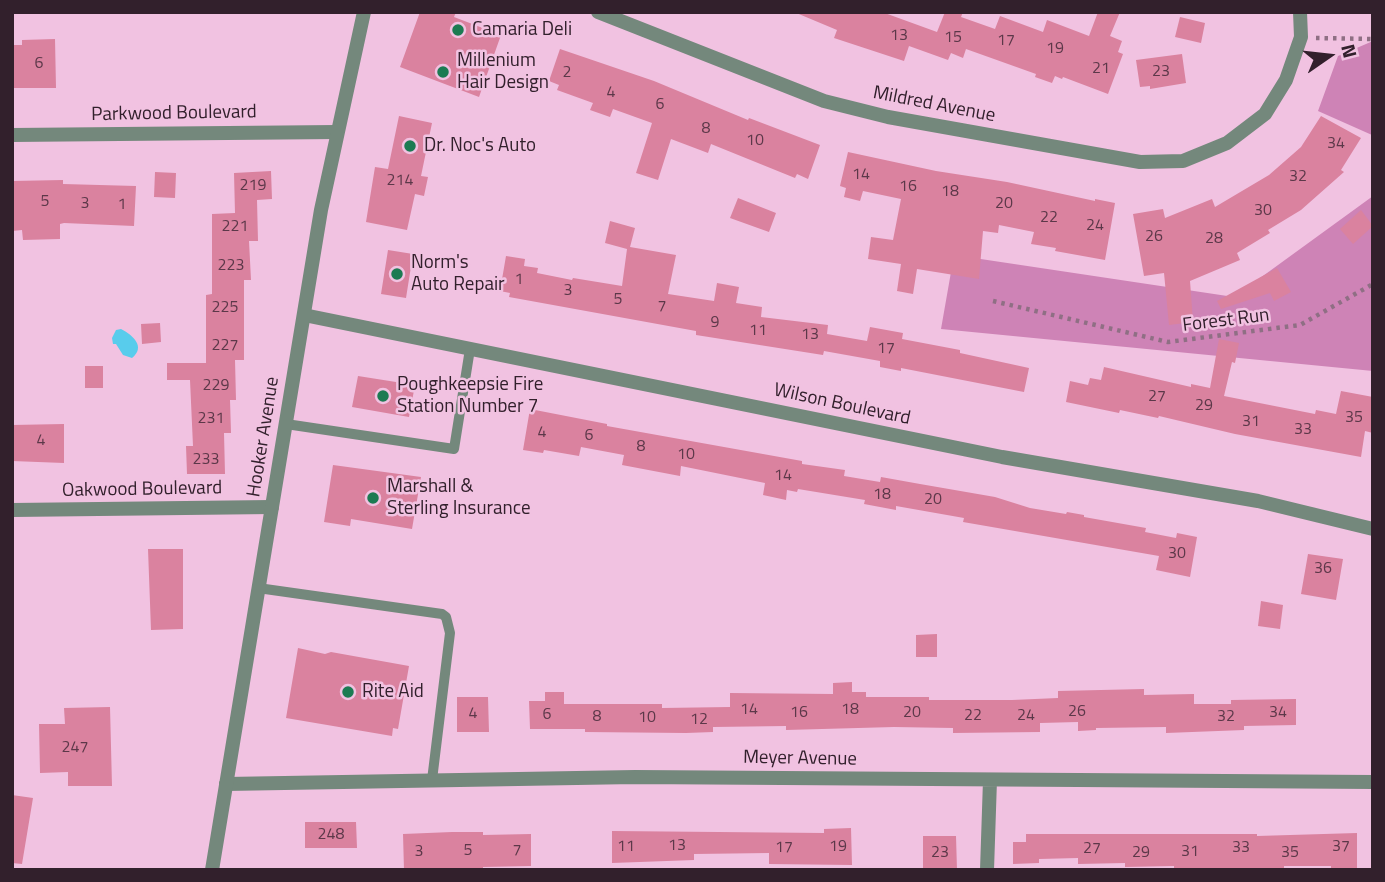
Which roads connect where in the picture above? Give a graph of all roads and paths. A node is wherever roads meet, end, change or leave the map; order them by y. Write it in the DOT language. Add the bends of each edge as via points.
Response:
graph roads {
  1 [pos="364,12"];
  2 [pos="598,12"];
  3 [pos="1300,12"];
  4 [pos="1301,37"];
  5 [pos="1373,39"];
  6 [pos="336,132"];
  7 [pos="12,135"];
  8 [pos="1373,284"];
  9 [pos="993,301"];
  10 [pos="304,314"];
  11 [pos="470,349"];
  12 [pos="286,424"];
  13 [pos="272,508"];
  14 [pos="12,510"];
  15 [pos="1373,529"];
  16 [pos="258,588"];
  17 [pos="432,780"];
  18 [pos="990,780"];
  19 [pos="1373,782"];
  20 [pos="226,783"];
  21 [pos="212,870"];
  22 [pos="987,870"];
  1 -- 6 [label="street, Hooker Avenue"];
  2 -- 4 [label="street, Mildred Avenue" via="824,101 888,117 1140,162 1183,161 1227,143 1265,114 1286,80"];
  3 -- 4 [label="street"];
  4 -- 5 [label="path"];
  6 -- 7 [label="street, Parkwood Boulevard"];
  6 -- 10 [label="street, Hooker Avenue"];
  8 -- 9 [label="path, Forest Run" via="1300,325 1168,342"];
  10 -- 11 [label="street, Wilson Boulevard"];
  10 -- 12 [label="street, Hooker Avenue"];
  11 -- 12 [label="lane" via="454,449"];
  11 -- 15 [label="street, Wilson Boulevard" via="1002,457 1258,501"];
  12 -- 13 [label="street, Hooker Avenue"];
  13 -- 14 [label="street, Oakwood Boulevard"];
  13 -- 16 [label="street, Hooker Avenue"];
  16 -- 17 [label="lane" via="446,617 450,633"];
  16 -- 20 [label="street, Hooker Avenue"];
  17 -- 18 [label="street, Meyer Avenue"];
  17 -- 20 [label="street, Meyer Avenue"];
  18 -- 19 [label="street, Meyer Avenue"];
  18 -- 22 [label="street"];
  20 -- 21 [label="street, Hooker Avenue"];
}
